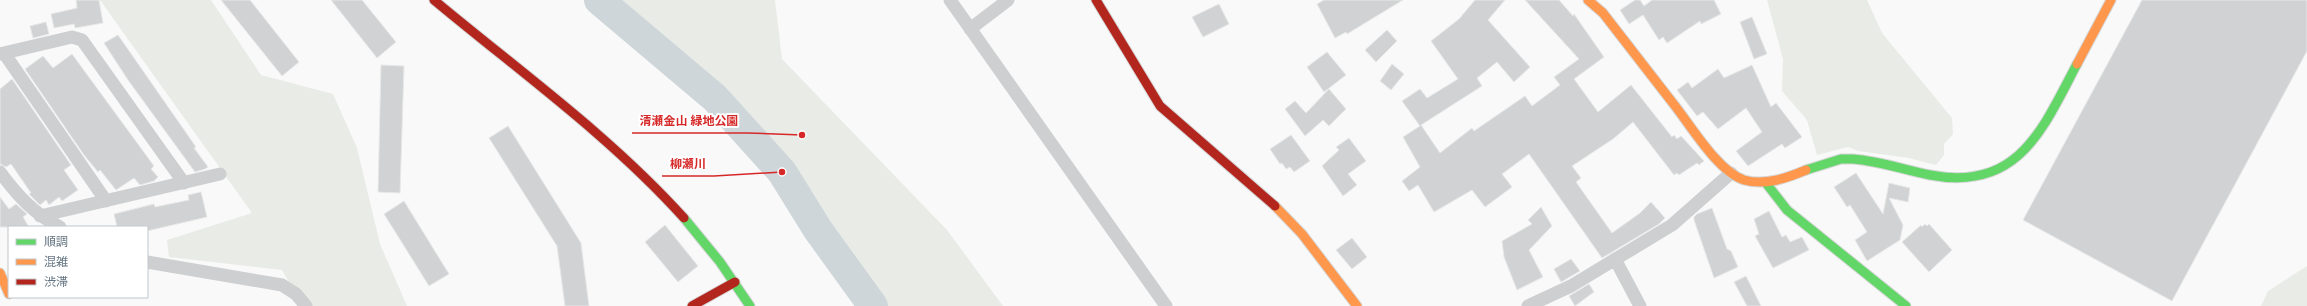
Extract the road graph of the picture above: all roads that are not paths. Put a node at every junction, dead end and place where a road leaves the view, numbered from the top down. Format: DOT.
graph roads {
  1 [pos="434,0"];
  2 [pos="950,0"];
  3 [pos="1008,0"];
  4 [pos="1096,0"];
  5 [pos="1588,0"];
  6 [pos="2111,0"];
  7 [pos="970,29"];
  8 [pos="2,54"];
  9 [pos="0,172"];
  10 [pos="1731,173"];
  11 [pos="220,174"];
  12 [pos="184,183"];
  13 [pos="1766,183"];
  14 [pos="106,201"];
  15 [pos="40,216"];
  16 [pos="58,226"];
  17 [pos="1615,259"];
  18 [pos="148,262"];
  19 [pos="0,273"];
  20 [pos="735,282"];
  21 [pos="8,293"];
  22 [pos="306,306"];
  23 [pos="692,306"];
  24 [pos="750,306"];
  25 [pos="1166,306"];
  26 [pos="1357,306"];
  27 [pos="1528,306"];
  28 [pos="1640,306"];
  29 [pos="1906,306"];
  1 -- 20 [label="street"];
  2 -- 7 [label="street"];
  3 -- 7 [label="street"];
  4 -- 26 [label="street"];
  5 -- 10 [label="street"];
  6 -- 13 [label="street"];
  7 -- 25 [label="street"];
  8 -- 12 [label="street"];
  8 -- 14 [label="street"];
  9 -- 15 [label="street"];
  10 -- 13 [label="street"];
  10 -- 17 [label="street"];
  11 -- 12 [label="street"];
  12 -- 14 [label="street"];
  13 -- 29 [label="street"];
  14 -- 15 [label="street"];
  15 -- 16 [label="street"];
  17 -- 27 [label="street"];
  17 -- 28 [label="street"];
  18 -- 22 [label="street"];
  19 -- 21 [label="street"];
  20 -- 23 [label="street"];
  20 -- 24 [label="street"];
}
